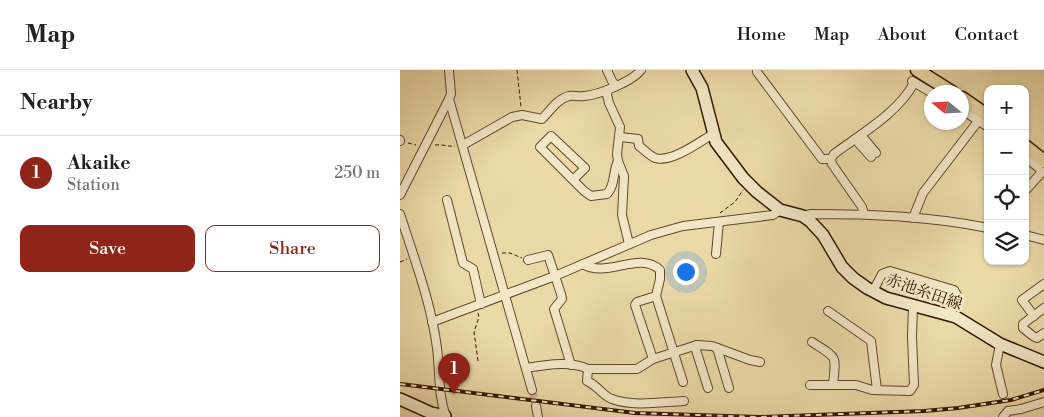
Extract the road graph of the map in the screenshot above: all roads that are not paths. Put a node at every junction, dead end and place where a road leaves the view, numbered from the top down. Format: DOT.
graph roads {
  1 [pos="449,70"];
  2 [pos="607,70"];
  3 [pos="641,70"];
  4 [pos="692,70"];
  5 [pos="757,72"];
  6 [pos="914,78"];
  7 [pos="933,85"];
  8 [pos="616,86"];
  9 [pos="924,86"];
  10 [pos="608,90"];
  11 [pos="449,100"];
  12 [pos="969,105"];
  13 [pos="969,113"];
  14 [pos="983,118"];
  15 [pos="713,134"];
  16 [pos="620,137"];
  17 [pos="858,137"];
  18 [pos="463,145"];
  19 [pos="1029,149"];
  20 [pos="873,155"];
  21 [pos="831,159"];
  22 [pos="1029,160"];
  23 [pos="1044,161"];
  24 [pos="618,162"];
  25 [pos="573,180"];
  26 [pos="1029,186"];
  27 [pos="400,195"];
  28 [pos="447,200"];
  29 [pos="780,210"];
  30 [pos="400,214"];
  31 [pos="864,214"];
  32 [pos="803,216"];
  33 [pos="913,218"];
  34 [pos="719,222"];
  35 [pos="984,227"];
  36 [pos="1029,236"];
  37 [pos="1044,240"];
  38 [pos="628,244"];
  39 [pos="716,254"];
  40 [pos="528,260"];
  41 [pos="583,264"];
  42 [pos="555,276"];
  43 [pos="1044,284"];
  44 [pos="872,291"];
  45 [pos="506,295"];
  46 [pos="656,296"];
  47 [pos="913,305"];
  48 [pos="478,306"];
  49 [pos="1044,308"];
  50 [pos="828,310"];
  51 [pos="950,315"];
  52 [pos="1034,316"];
  53 [pos="432,322"];
  54 [pos="1044,333"];
  55 [pos="812,342"];
  56 [pos="1000,344"];
  57 [pos="697,345"];
  58 [pos="717,348"];
  59 [pos="673,352"];
  60 [pos="653,359"];
  61 [pos="760,362"];
  62 [pos="1044,362"];
  63 [pos="571,365"];
  64 [pos="526,368"];
  65 [pos="588,369"];
  66 [pos="683,382"];
  67 [pos="810,385"];
  68 [pos="833,385"];
  69 [pos="708,388"];
  70 [pos="729,388"];
  71 [pos="532,390"];
  72 [pos="877,390"];
  73 [pos="1003,394"];
  74 [pos="400,399"];
  75 [pos="684,401"];
  76 [pos="1044,402"];
  77 [pos="536,406"];
  78 [pos="1006,411"];
  79 [pos="446,416"];
  80 [pos="538,417"];
  1 -- 11 [label="street"];
  2 -- 8 [label="street"];
  3 -- 8 [label="street"];
  4 -- 15 [label="main road, 赤池糸田線"];
  5 -- 21 [label="street"];
  6 -- 7 [label="main road"];
  6 -- 9 [label="street"];
  6 -- 17 [label="street"];
  8 -- 10 [label="street"];
  10 -- 16 [label="street"];
  10 -- 18 [label="street"];
  11 -- 18 [label="street"];
  11 -- 27 [label="street"];
  12 -- 14 [label="main road"];
  13 -- 14 [label="street"];
  14 -- 33 [label="street"];
  15 -- 16 [label="street"];
  15 -- 29 [label="main road, 赤池糸田線"];
  16 -- 24 [label="street"];
  17 -- 20 [label="street"];
  17 -- 21 [label="street"];
  18 -- 45 [label="street"];
  19 -- 23 [label="main road"];
  21 -- 31 [label="street"];
  22 -- 26 [label="street"];
  24 -- 25 [label="street"];
  24 -- 38 [label="street"];
  25 -- 25 [label="street"];
  28 -- 48 [label="street"];
  29 -- 32 [label="main road, 赤池糸田線"];
  29 -- 34 [label="street"];
  30 -- 53 [label="street"];
  31 -- 32 [label="street"];
  31 -- 33 [label="street"];
  32 -- 44 [label="main road, 赤池糸田線"];
  33 -- 35 [label="street"];
  34 -- 38 [label="street"];
  34 -- 39 [label="street"];
  36 -- 37 [label="street"];
  38 -- 41 [label="street"];
  40 -- 42 [label="street"];
  41 -- 42 [label="street"];
  41 -- 46 [label="street"];
  42 -- 45 [label="street"];
  42 -- 63 [label="street"];
  43 -- 52 [label="street"];
  44 -- 47 [label="main road, 赤池糸田線"];
  44 -- 51 [label="street"];
  45 -- 48 [label="street"];
  45 -- 64 [label="street"];
  46 -- 59 [label="street"];
  46 -- 60 [label="street"];
  47 -- 51 [label="main road, 赤池糸田線"];
  47 -- 72 [label="street"];
  48 -- 53 [label="street"];
  49 -- 52 [label="street"];
  50 -- 72 [label="street"];
  51 -- 56 [label="main road, 赤池糸田線"];
  52 -- 54 [label="street"];
  53 -- 79 [label="street"];
  55 -- 68 [label="street"];
  56 -- 62 [label="main road, 赤池糸田線"];
  56 -- 73 [label="street"];
  57 -- 58 [label="street"];
  57 -- 59 [label="street"];
  57 -- 69 [label="street"];
  58 -- 61 [label="street"];
  58 -- 70 [label="street"];
  59 -- 60 [label="street"];
  59 -- 66 [label="street"];
  60 -- 65 [label="street"];
  63 -- 64 [label="street"];
  63 -- 65 [label="street"];
  64 -- 71 [label="street"];
  65 -- 75 [label="street"];
  67 -- 68 [label="street"];
  68 -- 72 [label="street"];
  74 -- 79 [label="main road"];
  76 -- 78 [label="street"];
  77 -- 80 [label="street"];
}
